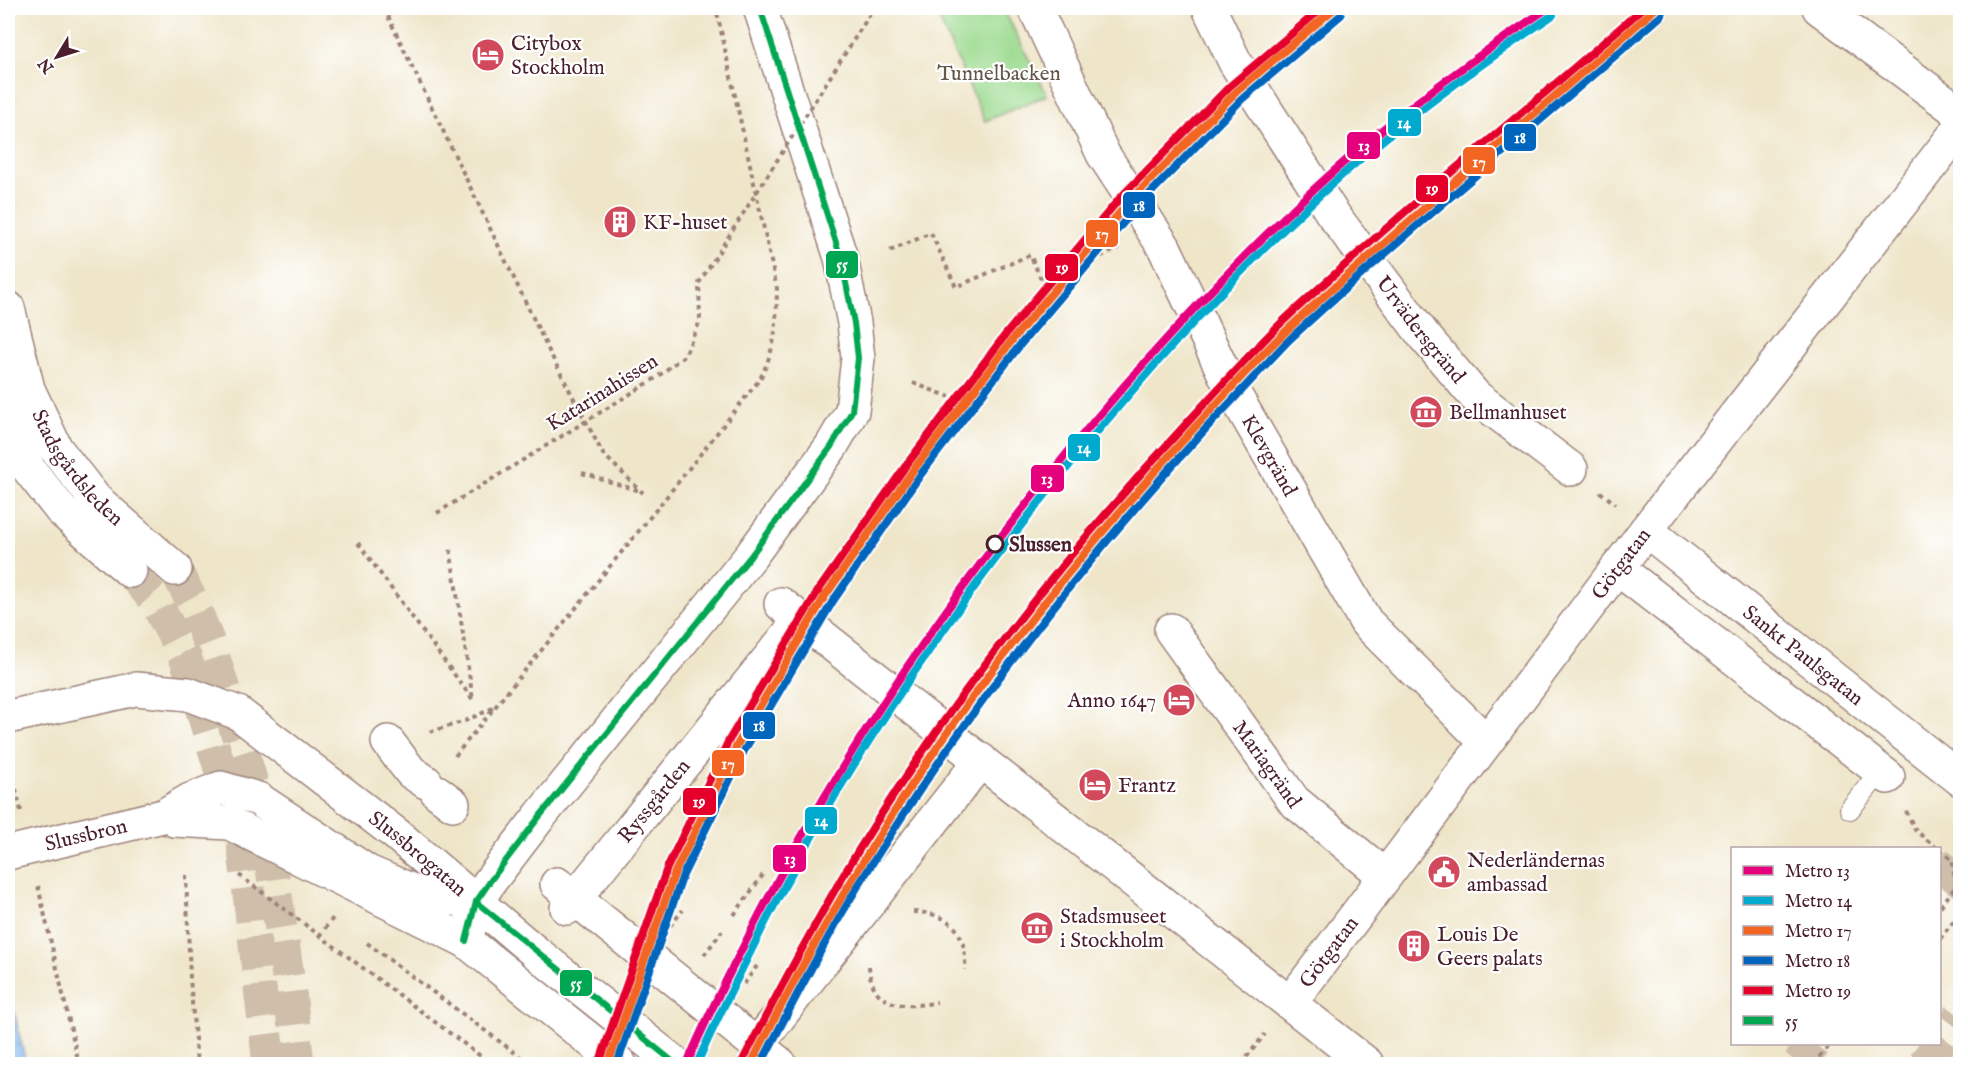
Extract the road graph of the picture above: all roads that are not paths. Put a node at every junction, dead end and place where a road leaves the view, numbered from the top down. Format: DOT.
graph roads {
  1 [pos="760,8"];
  2 [pos="1035,8"];
  3 [pos="1209,8"];
  4 [pos="1819,8"];
  5 [pos="1960,113"];
  6 [pos="1960,128"];
  7 [pos="8,308"];
  8 [pos="8,408"];
  9 [pos="1571,469"];
  10 [pos="1646,530"];
  11 [pos="1617,568"];
  12 [pos="175,569"];
  13 [pos="130,571"];
  14 [pos="1171,630"];
  15 [pos="8,717"];
  16 [pos="388,742"];
  17 [pos="1486,742"];
  18 [pos="981,760"];
  19 [pos="1885,774"];
  20 [pos="1960,779"];
  21 [pos="429,784"];
  22 [pos="1850,809"];
  23 [pos="164,816"];
  24 [pos="8,853"];
  25 [pos="1385,876"];
  26 [pos="476,902"];
  27 [pos="466,941"];
  28 [pos="1290,1003"];
  29 [pos="768,1055"];
  30 [pos="620,1065"];
  31 [pos="676,1065"];
  32 [pos="1367,1065"];
  1 -- 26 [label="street"];
  2 -- 17 [label="street, Klevgränd"];
  3 -- 9 [label="street, Urvädersgränd"];
  4 -- 5 [label="street"];
  6 -- 10 [label="street, Götgatan"];
  7 -- 12 [label="street, Stadsgårdsleden"];
  8 -- 13 [label="street, Stadsgårdsleden"];
  10 -- 11 [label="street, Götgatan"];
  10 -- 20 [label="street, Sankt Paulsgatan"];
  11 -- 17 [label="street, Götgatan"];
  11 -- 19 [label="street, Sankt Paulsgatan"];
  14 -- 25 [label="street, Mariagränd"];
  15 -- 26 [label="street, Slussbrogatan"];
  16 -- 21 [label="street"];
  17 -- 25 [label="street, Götgatan"];
  18 -- 28 [label="street, Ryssgården"];
  18 -- 29 [label="street"];
  18 -- 29 [label="street, Ryssgården"];
  19 -- 22 [label="lane"];
  23 -- 24 [label="street, Slussbron, bridge"];
  23 -- 26 [label="street"];
  23 -- 27 [label="street, Slussbrogatan"];
  25 -- 28 [label="street, Götgatan"];
  26 -- 27 [label="street"];
  26 -- 31 [label="street, Slussbrogatan"];
  27 -- 30 [label="street, Slussbrogatan"];
  28 -- 32 [label="street, Ryssgården"];
}
